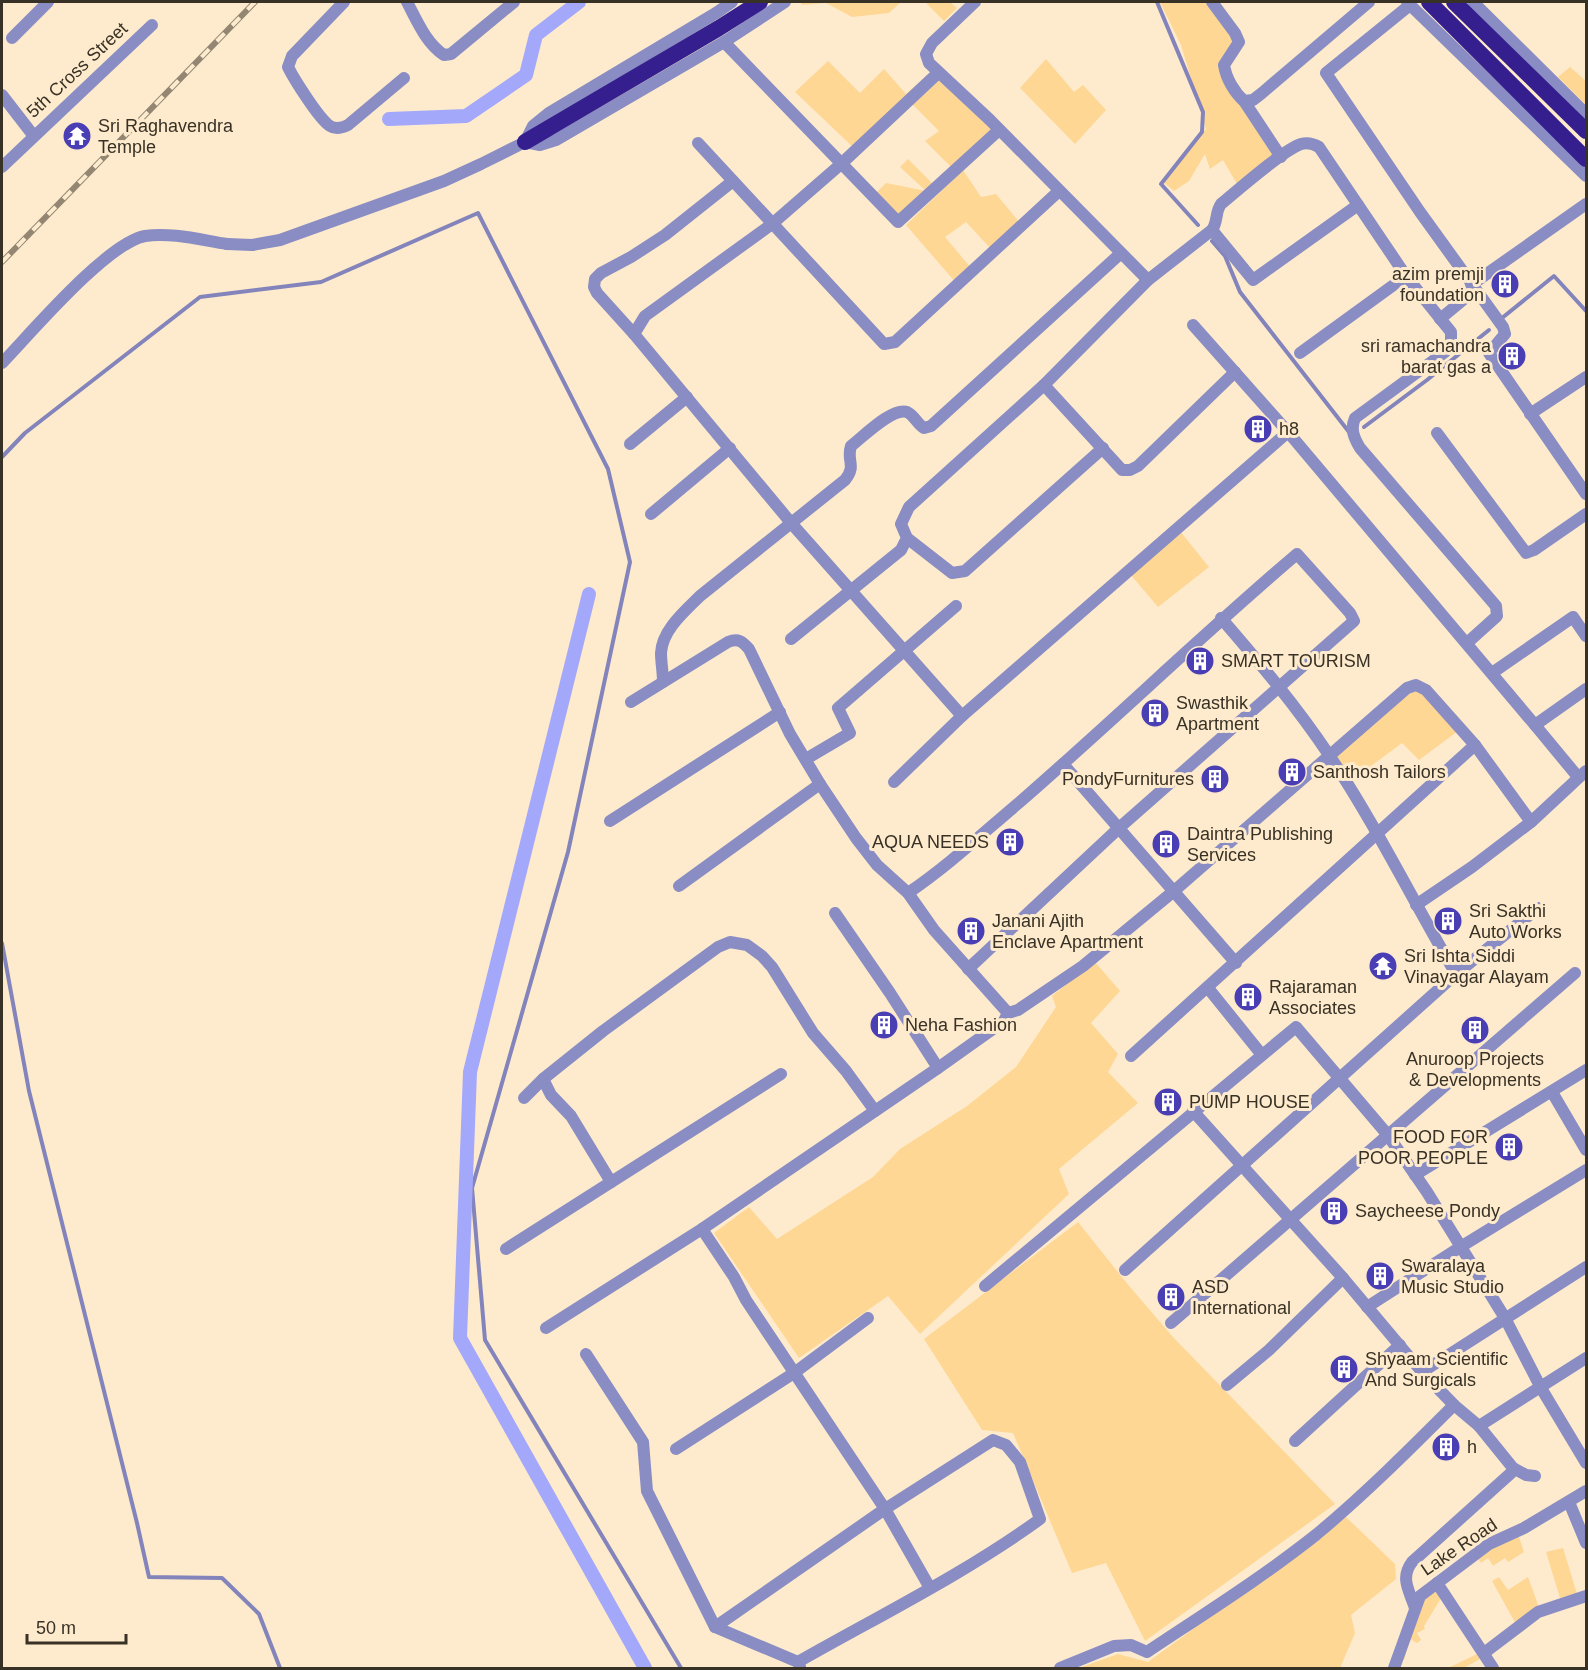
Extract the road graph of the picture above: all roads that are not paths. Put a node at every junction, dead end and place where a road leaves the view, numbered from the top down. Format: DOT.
graph roads {
  1 [pos="48,2"];
  2 [pos="344,2"];
  3 [pos="406,2"];
  4 [pos="514,2"];
  5 [pos="732,2"];
  6 [pos="760,2"];
  7 [pos="785,2"];
  8 [pos="975,2"];
  9 [pos="1212,2"];
  10 [pos="1369,2"];
  11 [pos="1429,2"];
  12 [pos="1455,2"];
  13 [pos="1473,2"];
  14 [pos="1409,3"];
  15 [pos="152,25"];
  16 [pos="12,38"];
  17 [pos="724,42"];
  18 [pos="938,73"];
  19 [pos="404,78"];
  20 [pos="2,95"];
  21 [pos="1244,101"];
  22 [pos="1587,114"];
  23 [pos="999,130"];
  24 [pos="1587,131"];
  25 [pos="33,135"];
  26 [pos="525,142"];
  27 [pos="698,143"];
  28 [pos="1281,157"];
  29 [pos="1587,159"];
  30 [pos="841,164"];
  31 [pos="2,167"];
  32 [pos="1587,176"];
  33 [pos="733,181"];
  34 [pos="1059,191"];
  35 [pos="1587,204"];
  36 [pos="1358,205"];
  37 [pos="772,224"];
  38 [pos="1212,230"];
  39 [pos="1121,253"];
  40 [pos="1406,276"];
  41 [pos="1148,280"];
  42 [pos="1473,287"];
  43 [pos="1440,319"];
  44 [pos="1193,326"];
  45 [pos="634,334"];
  46 [pos="1300,353"];
  47 [pos="2,363"];
  48 [pos="1235,372"];
  49 [pos="1587,377"];
  50 [pos="1044,385"];
  51 [pos="687,397"];
  52 [pos="1530,414"];
  53 [pos="1288,432"];
  54 [pos="1437,433"];
  55 [pos="630,444"];
  56 [pos="730,448"];
  57 [pos="1103,448"];
  58 [pos="1584,485"];
  59 [pos="651,514"];
  60 [pos="1587,514"];
  61 [pos="792,524"];
  62 [pos="907,538"];
  63 [pos="850,590"];
  64 [pos="956,606"];
  65 [pos="1221,618"];
  66 [pos="1587,636"];
  67 [pos="791,639"];
  68 [pos="1467,643"];
  69 [pos="904,651"];
  70 [pos="1492,673"];
  71 [pos="663,682"];
  72 [pos="1280,686"];
  73 [pos="1587,689"];
  74 [pos="631,702"];
  75 [pos="780,712"];
  76 [pos="962,716"];
  77 [pos="1535,724"];
  78 [pos="1475,745"];
  79 [pos="1329,755"];
  80 [pos="806,759"];
  81 [pos="1063,764"];
  82 [pos="1582,774"];
  83 [pos="894,782"];
  84 [pos="820,784"];
  85 [pos="610,821"];
  86 [pos="1531,822"];
  87 [pos="1119,828"];
  88 [pos="1377,832"];
  89 [pos="679,886"];
  90 [pos="1174,891"];
  91 [pos="908,893"];
  92 [pos="1416,905"];
  93 [pos="1538,908"];
  94 [pos="835,913"];
  95 [pos="1236,963"];
  96 [pos="968,969"];
  97 [pos="1575,973"];
  98 [pos="1456,974"];
  99 [pos="1208,988"];
  100 [pos="1008,1013"];
  101 [pos="1262,1055"];
  102 [pos="1131,1056"];
  103 [pos="938,1068"];
  104 [pos="1587,1070"];
  105 [pos="781,1074"];
  106 [pos="1340,1078"];
  107 [pos="543,1079"];
  108 [pos="1552,1092"];
  109 [pos="524,1098"];
  110 [pos="875,1111"];
  111 [pos="1193,1111"];
  112 [pos="1387,1134"];
  113 [pos="1587,1150"];
  114 [pos="1242,1166"];
  115 [pos="1587,1170"];
  116 [pos="1415,1175"];
  117 [pos="611,1182"];
  118 [pos="1289,1220"];
  119 [pos="702,1229"];
  120 [pos="1462,1246"];
  121 [pos="506,1249"];
  122 [pos="1587,1267"];
  123 [pos="1125,1270"];
  124 [pos="1343,1278"];
  125 [pos="985,1286"];
  126 [pos="1367,1307"];
  127 [pos="868,1318"];
  128 [pos="1505,1318"];
  129 [pos="1171,1323"];
  130 [pos="546,1328"];
  131 [pos="1400,1345"];
  132 [pos="586,1354"];
  133 [pos="1587,1358"];
  134 [pos="1422,1372"];
  135 [pos="794,1373"];
  136 [pos="1227,1384"];
  137 [pos="1541,1388"];
  138 [pos="1454,1405"];
  139 [pos="1479,1426"];
  140 [pos="1295,1441"];
  141 [pos="1582,1445"];
  142 [pos="676,1449"];
  143 [pos="1587,1463"];
  144 [pos="1513,1468"];
  145 [pos="1534,1476"];
  146 [pos="1587,1491"];
  147 [pos="1569,1502"];
  148 [pos="885,1509"];
  149 [pos="1587,1542"];
  150 [pos="1437,1583"];
  151 [pos="930,1588"];
  152 [pos="1587,1596"];
  153 [pos="1415,1608"];
  154 [pos="715,1627"];
  155 [pos="1485,1653"];
  156 [pos="799,1665"];
  157 [pos="1060,1668"];
  158 [pos="1394,1668"];
  159 [pos="1493,1668"];
  1 -- 16 [label="street"];
  2 -- 19 [label="street"];
  3 -- 4 [label="street"];
  5 -- 26 [label="street"];
  6 -- 26 [label="highway"];
  7 -- 17 [label="street"];
  8 -- 18 [label="street"];
  9 -- 21 [label="street"];
  10 -- 21 [label="street"];
  11 -- 29 [label="highway"];
  12 -- 24 [label="highway"];
  13 -- 22 [label="street"];
  14 -- 32 [label="street"];
  14 -- 42 [label="street"];
  15 -- 25 [label="street, 5th Cross Street"];
  17 -- 26 [label="street"];
  17 -- 30 [label="street"];
  18 -- 23 [label="street"];
  18 -- 30 [label="street"];
  20 -- 25 [label="street"];
  21 -- 28 [label="street"];
  23 -- 30 [label="street"];
  23 -- 34 [label="street"];
  25 -- 31 [label="street, 5th Cross Street"];
  26 -- 47 [label="street"];
  27 -- 33 [label="street"];
  28 -- 36 [label="street"];
  28 -- 38 [label="street"];
  30 -- 37 [label="street"];
  33 -- 37 [label="street"];
  33 -- 45 [label="street"];
  34 -- 37 [label="street"];
  34 -- 39 [label="street"];
  35 -- 42 [label="street"];
  36 -- 38 [label="street"];
  36 -- 40 [label="street"];
  37 -- 45 [label="street"];
  38 -- 41 [label="street"];
  39 -- 41 [label="street"];
  39 -- 61 [label="street"];
  40 -- 43 [label="street"];
  40 -- 46 [label="street"];
  41 -- 50 [label="street"];
  42 -- 43 [label="street"];
  42 -- 52 [label="street"];
  43 -- 68 [label="street"];
  44 -- 48 [label="street"];
  45 -- 51 [label="street"];
  48 -- 53 [label="street"];
  48 -- 57 [label="street"];
  49 -- 52 [label="street"];
  50 -- 57 [label="street"];
  50 -- 62 [label="street"];
  51 -- 55 [label="street"];
  51 -- 56 [label="street"];
  52 -- 58 [label="street"];
  53 -- 68 [label="street"];
  53 -- 76 [label="street"];
  54 -- 60 [label="street"];
  56 -- 59 [label="street"];
  56 -- 61 [label="street"];
  57 -- 62 [label="street"];
  61 -- 63 [label="street"];
  61 -- 71 [label="street"];
  62 -- 63 [label="street"];
  63 -- 67 [label="street"];
  63 -- 69 [label="street"];
  64 -- 69 [label="street"];
  65 -- 72 [label="street"];
  65 -- 72 [label="street"];
  65 -- 81 [label="street"];
  66 -- 70 [label="street"];
  68 -- 70 [label="street"];
  69 -- 76 [label="street"];
  69 -- 80 [label="street"];
  70 -- 77 [label="street"];
  71 -- 74 [label="street"];
  71 -- 75 [label="street"];
  72 -- 79 [label="street"];
  72 -- 87 [label="street"];
  73 -- 77 [label="street"];
  75 -- 80 [label="street"];
  75 -- 85 [label="street"];
  76 -- 83 [label="street"];
  77 -- 82 [label="street"];
  78 -- 79 [label="street"];
  78 -- 86 [label="street"];
  78 -- 88 [label="street"];
  79 -- 88 [label="street"];
  79 -- 90 [label="street"];
  80 -- 84 [label="street"];
  81 -- 87 [label="street"];
  81 -- 91 [label="street"];
  82 -- 86 [label="street"];
  84 -- 89 [label="street"];
  84 -- 91 [label="street"];
  86 -- 92 [label="street"];
  87 -- 90 [label="street"];
  87 -- 96 [label="street"];
  88 -- 92 [label="street"];
  88 -- 95 [label="street"];
  90 -- 95 [label="street"];
  90 -- 100 [label="street"];
  91 -- 96 [label="street"];
  92 -- 98 [label="street"];
  93 -- 98 [label="street"];
  94 -- 103 [label="street"];
  95 -- 99 [label="street"];
  96 -- 100 [label="street"];
  97 -- 112 [label="street"];
  98 -- 106 [label="street"];
  99 -- 101 [label="street"];
  99 -- 102 [label="street"];
  100 -- 103 [label="street"];
  101 -- 106 [label="street"];
  101 -- 111 [label="street"];
  103 -- 110 [label="street"];
  104 -- 108 [label="street"];
  105 -- 117 [label="street"];
  106 -- 112 [label="street"];
  106 -- 114 [label="street"];
  107 -- 109 [label="street"];
  107 -- 110 [label="street"];
  107 -- 117 [label="street"];
  108 -- 113 [label="street"];
  108 -- 116 [label="street"];
  110 -- 119 [label="street"];
  111 -- 114 [label="street"];
  111 -- 125 [label="street"];
  112 -- 116 [label="street"];
  112 -- 118 [label="street"];
  114 -- 118 [label="street"];
  114 -- 123 [label="street"];
  115 -- 120 [label="street"];
  116 -- 120 [label="street"];
  117 -- 121 [label="street"];
  118 -- 124 [label="street"];
  118 -- 129 [label="street"];
  119 -- 130 [label="street"];
  119 -- 135 [label="street"];
  120 -- 126 [label="street"];
  120 -- 128 [label="street"];
  122 -- 128 [label="street"];
  124 -- 126 [label="street"];
  124 -- 136 [label="street"];
  126 -- 131 [label="street"];
  127 -- 135 [label="street"];
  128 -- 134 [label="street"];
  128 -- 137 [label="street"];
  131 -- 134 [label="street"];
  131 -- 140 [label="street"];
  132 -- 154 [label="street"];
  133 -- 137 [label="street"];
  134 -- 138 [label="street"];
  135 -- 142 [label="street"];
  135 -- 148 [label="street"];
  137 -- 139 [label="street"];
  137 -- 141 [label="street"];
  138 -- 139 [label="street"];
  138 -- 157 [label="street"];
  139 -- 144 [label="street"];
  141 -- 143 [label="street"];
  144 -- 145 [label="street"];
  144 -- 153 [label="street"];
  146 -- 147 [label="street, Lake Road"];
  147 -- 149 [label="street"];
  147 -- 150 [label="street, Lake Road"];
  148 -- 151 [label="street"];
  148 -- 151 [label="street"];
  148 -- 154 [label="street"];
  150 -- 153 [label="street, Lake Road"];
  150 -- 155 [label="street"];
  151 -- 156 [label="street"];
  152 -- 155 [label="street"];
  153 -- 158 [label="street, Lake Road"];
  154 -- 156 [label="street"];
  155 -- 159 [label="street"];
}
